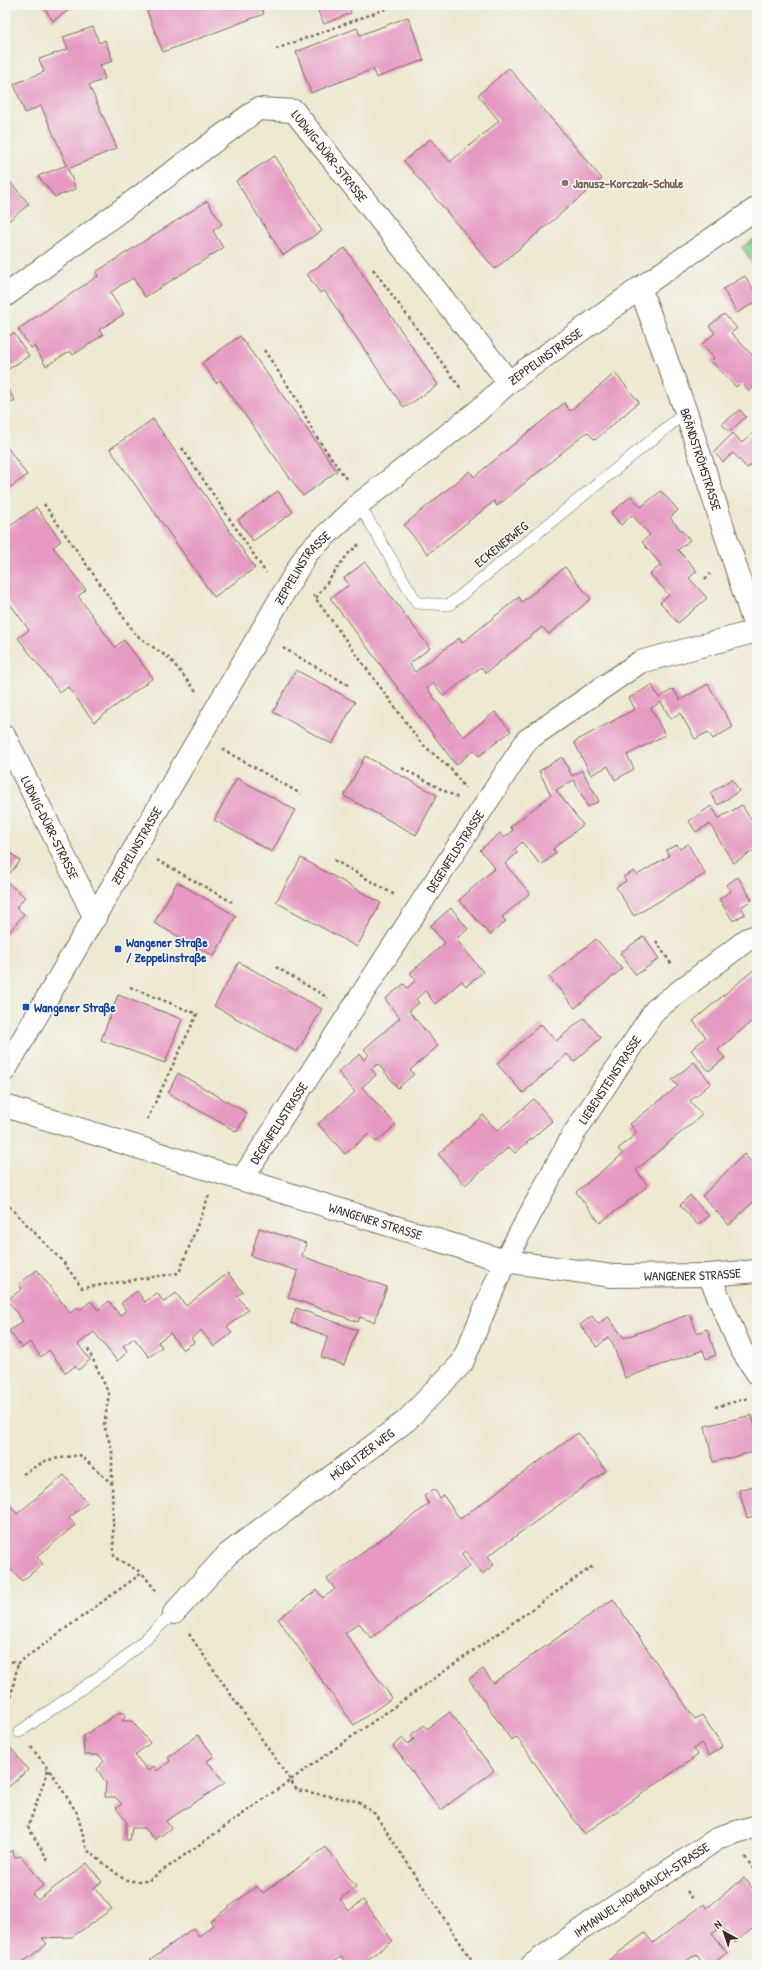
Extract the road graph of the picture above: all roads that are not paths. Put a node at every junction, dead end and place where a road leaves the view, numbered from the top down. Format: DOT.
graph roads {
  1 [pos="757,208"];
  2 [pos="640,288"];
  3 [pos="5,296"];
  4 [pos="509,382"];
  5 [pos="686,412"];
  6 [pos="360,503"];
  7 [pos="757,632"];
  8 [pos="5,737"];
  9 [pos="95,918"];
  10 [pos="757,936"];
  11 [pos="5,1070"];
  12 [pos="5,1106"];
  13 [pos="242,1179"];
  14 [pos="504,1261"];
  15 [pos="757,1272"];
  16 [pos="709,1274"];
  17 [pos="757,1373"];
  18 [pos="174,1612"];
  19 [pos="19,1732"];
  20 [pos="757,1826"];
  21 [pos="532,1965"];
  1 -- 2 [label="street, ZEPPELINSTRASSE"];
  2 -- 4 [label="street, ZEPPELINSTRASSE"];
  2 -- 5 [label="street, BRÄNDSTRÖMSTRASSE"];
  3 -- 4 [label="street, LUDWIG-DÜRR-STRASSE"];
  4 -- 6 [label="street, ZEPPELINSTRASSE"];
  5 -- 6 [label="lane, ECKENERWEG"];
  5 -- 7 [label="street, BRÄNDSTRÖMSTRASSE"];
  6 -- 9 [label="street, ZEPPELINSTRASSE"];
  7 -- 13 [label="street, DEGENFELDSTRASSE"];
  8 -- 9 [label="street, LUDWIG-DÜRR-STRASSE"];
  9 -- 11 [label="street, ZEPPELINSTRASSE"];
  10 -- 14 [label="street, LIEBENSTEINSTRASSE"];
  12 -- 13 [label="street, WANGENER STRASSE"];
  13 -- 14 [label="street, WANGENER STRASSE"];
  14 -- 16 [label="street, WANGENER STRASSE"];
  14 -- 18 [label="street, MÜGLITZER WEG"];
  15 -- 16 [label="street, WANGENER STRASSE"];
  16 -- 17 [label="street"];
  18 -- 19 [label="lane"];
  20 -- 21 [label="street, IMMANUEL-HOHLBAUCH-STRASSE"];
}
